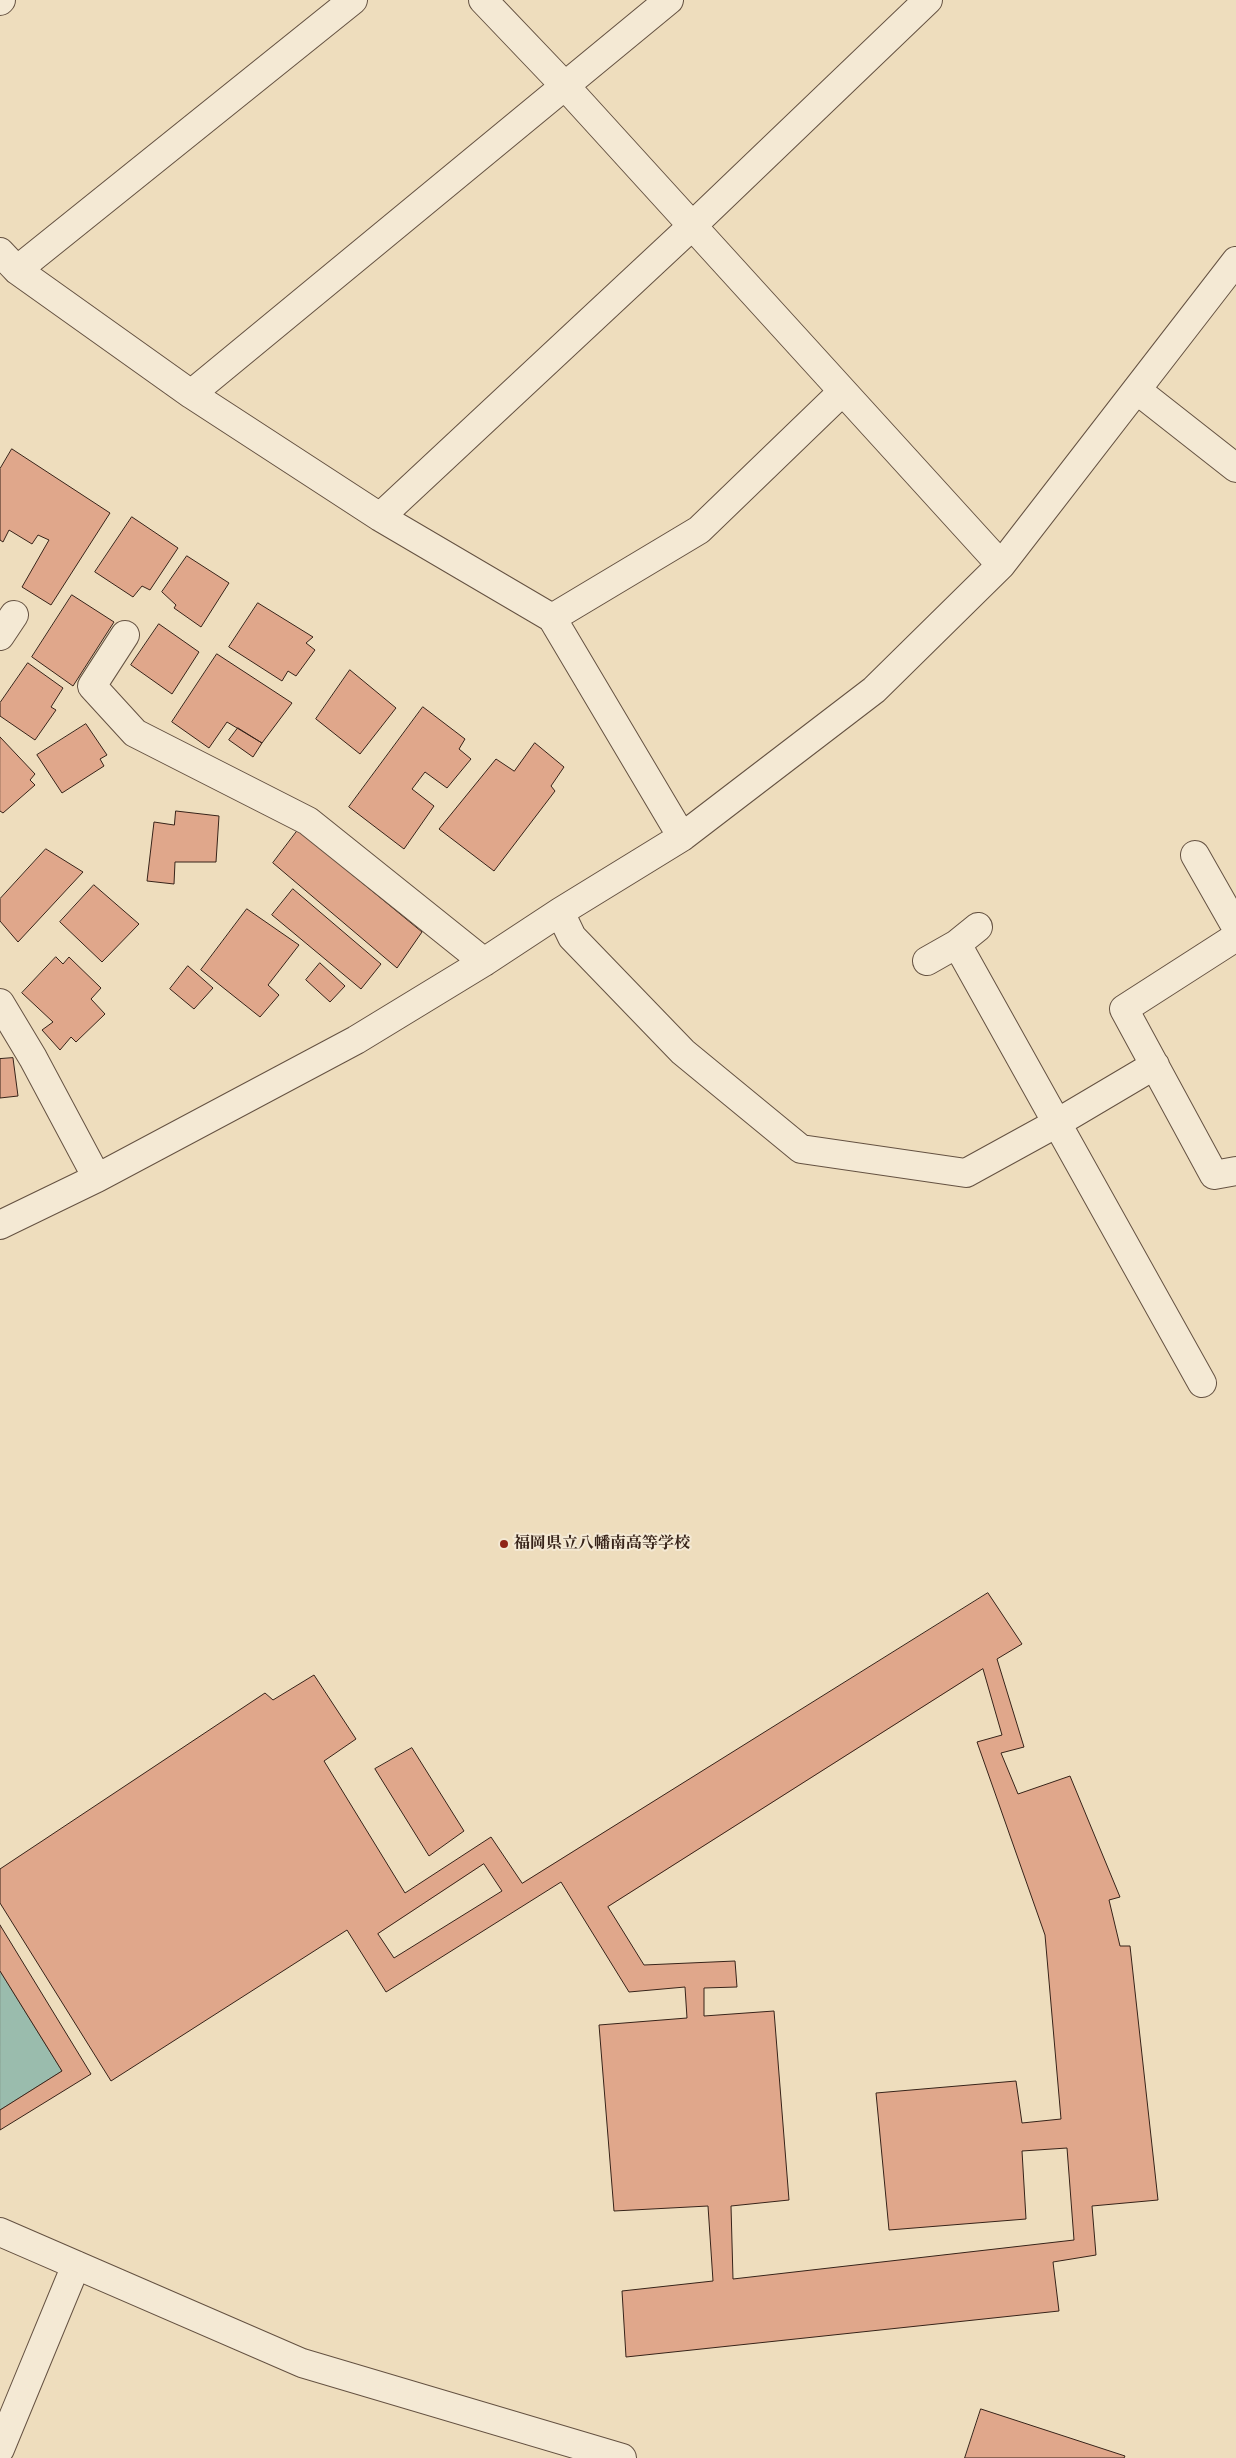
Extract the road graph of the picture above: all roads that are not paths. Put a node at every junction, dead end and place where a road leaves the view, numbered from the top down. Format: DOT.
graph roads {
  1 [pos="353,0"];
  2 [pos="483,0"];
  3 [pos="670,0"];
  4 [pos="928,0"];
  5 [pos="566,87"];
  6 [pos="692,226"];
  7 [pos="8,261"];
  8 [pos="1236,261"];
  9 [pos="1138,391"];
  10 [pos="842,392"];
  11 [pos="191,394"];
  12 [pos="1236,468"];
  13 [pos="380,517"];
  14 [pos="1001,565"];
  15 [pos="552,618"];
  16 [pos="125,635"];
  17 [pos="682,837"];
  18 [pos="1195,855"];
  19 [pos="560,912"];
  20 [pos="978,927"];
  21 [pos="1236,927"];
  22 [pos="1236,937"];
  23 [pos="957,944"];
  24 [pos="927,961"];
  25 [pos="484,962"];
  26 [pos="0,1003"];
  27 [pos="1154,1065"];
  28 [pos="1058,1123"];
  29 [pos="1236,1171"];
  30 [pos="97,1178"];
  31 [pos="0,1225"];
  32 [pos="1202,1383"];
  33 [pos="0,2232"];
  34 [pos="76,2265"];
  35 [pos="0,2449"];
  36 [pos="622,2458"];
  1 -- 7 [label="street"];
  2 -- 5 [label="street"];
  3 -- 5 [label="street"];
  4 -- 6 [label="street"];
  5 -- 6 [label="street"];
  5 -- 11 [label="street"];
  6 -- 10 [label="street"];
  6 -- 13 [label="street"];
  7 -- 11 [label="street"];
  8 -- 9 [label="street"];
  9 -- 12 [label="street"];
  9 -- 14 [label="street"];
  10 -- 14 [label="street"];
  10 -- 15 [label="street"];
  11 -- 13 [label="street"];
  13 -- 15 [label="street"];
  14 -- 17 [label="street"];
  15 -- 17 [label="street"];
  16 -- 25 [label="street"];
  17 -- 19 [label="street"];
  18 -- 21 [label="street"];
  19 -- 25 [label="street"];
  19 -- 28 [label="street"];
  20 -- 23 [label="street"];
  22 -- 27 [label="street"];
  23 -- 24 [label="street"];
  23 -- 28 [label="street"];
  25 -- 30 [label="street"];
  26 -- 30 [label="street"];
  27 -- 28 [label="street"];
  27 -- 29 [label="street"];
  28 -- 32 [label="street"];
  30 -- 31 [label="street"];
  33 -- 34 [label="street"];
  34 -- 35 [label="street"];
  34 -- 36 [label="street"];
}
